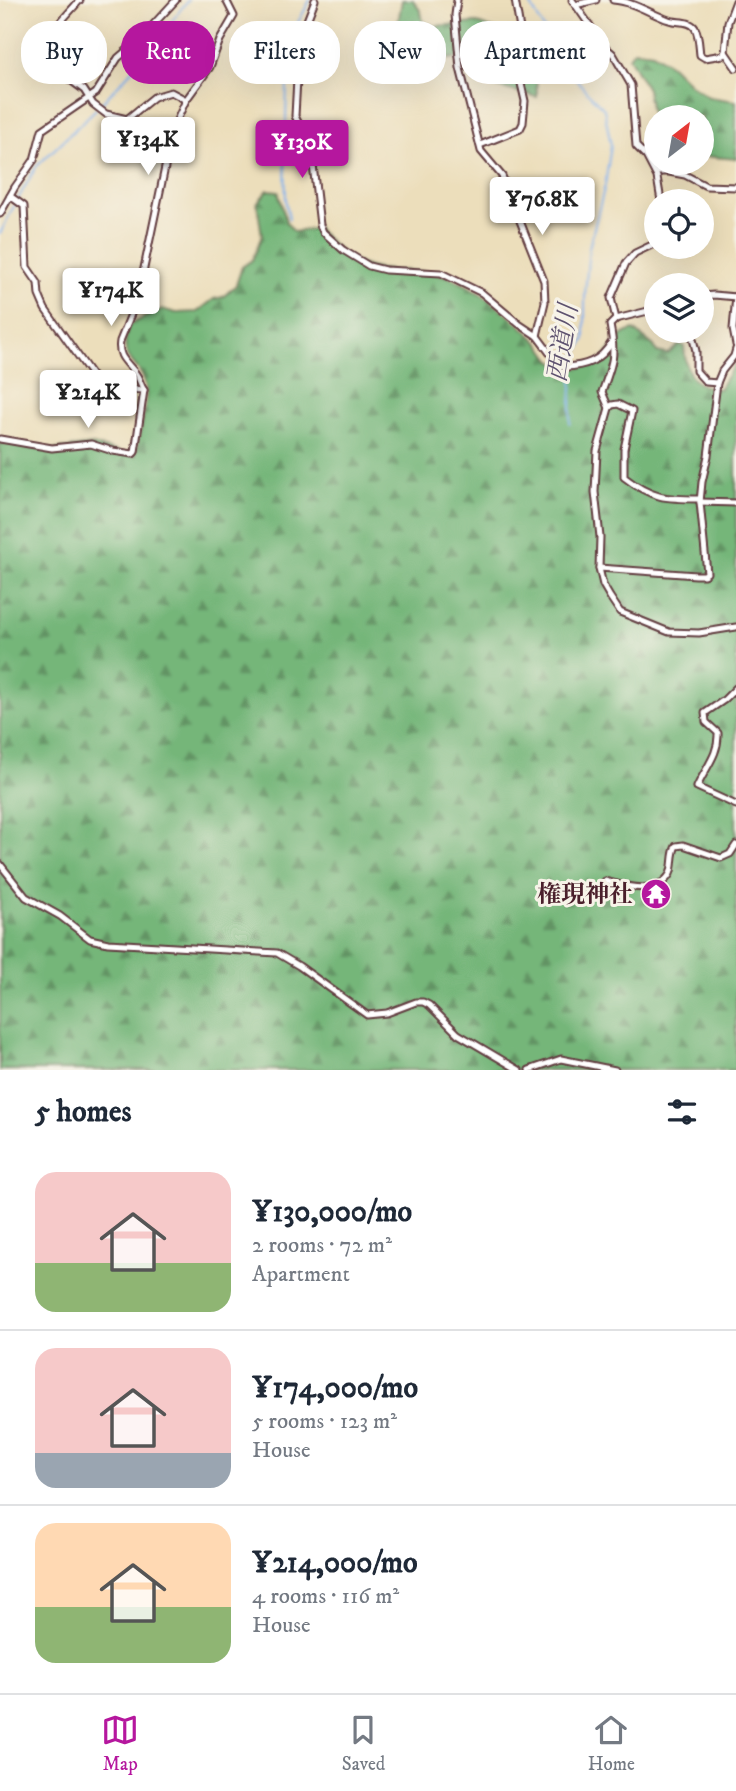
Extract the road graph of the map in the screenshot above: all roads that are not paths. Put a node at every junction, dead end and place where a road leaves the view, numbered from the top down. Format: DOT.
graph roads {
  1 [pos="79,0"];
  2 [pos="176,0"];
  3 [pos="226,0"];
  4 [pos="315,0"];
  5 [pos="456,0"];
  6 [pos="515,0"];
  7 [pos="596,0"];
  8 [pos="613,0"];
  9 [pos="736,1"];
  10 [pos="573,2"];
  11 [pos="725,52"];
  12 [pos="736,68"];
  13 [pos="89,97"];
  14 [pos="186,100"];
  15 [pos="480,145"];
  16 [pos="644,154"];
  17 [pos="685,175"];
  18 [pos="736,187"];
  19 [pos="12,197"];
  20 [pos="0,214"];
  21 [pos="644,249"];
  22 [pos="714,295"];
  23 [pos="736,297"];
  24 [pos="644,312"];
  25 [pos="616,319"];
  26 [pos="537,337"];
  27 [pos="611,343"];
  28 [pos="694,343"];
  29 [pos="736,347"];
  30 [pos="717,383"];
  31 [pos="144,390"];
  32 [pos="609,408"];
  33 [pos="0,439"];
  34 [pos="700,501"];
  35 [pos="736,503"];
  36 [pos="599,568"];
  37 [pos="736,627"];
  38 [pos="736,688"];
  39 [pos="736,805"];
  40 [pos="736,845"];
  41 [pos="0,864"];
  42 [pos="605,881"];
  43 [pos="519,1070"];
  44 [pos="529,1070"];
  45 [pos="615,1070"];
  1 -- 13 [label="street"];
  2 -- 13 [label="street"];
  3 -- 14 [label="street"];
  4 -- 26 [label="street"];
  5 -- 15 [label="street"];
  6 -- 15 [label="street"];
  7 -- 10 [label="street"];
  8 -- 11 [label="street"];
  9 -- 11 [label="street"];
  10 -- 16 [label="street"];
  11 -- 12 [label="street"];
  13 -- 14 [label="street"];
  13 -- 19 [label="street"];
  14 -- 31 [label="street"];
  15 -- 26 [label="street"];
  17 -- 18 [label="street"];
  19 -- 20 [label="street"];
  19 -- 31 [label="street"];
  21 -- 25 [label="street"];
  22 -- 23 [label="street"];
  23 -- 29 [label="street"];
  24 -- 25 [label="street"];
  25 -- 27 [label="street"];
  26 -- 27 [label="street"];
  27 -- 32 [label="street"];
  28 -- 30 [label="street"];
  29 -- 30 [label="street"];
  30 -- 34 [label="street"];
  31 -- 33 [label="street"];
  32 -- 34 [label="street"];
  32 -- 36 [label="street"];
  34 -- 35 [label="street"];
  34 -- 36 [label="street"];
  36 -- 37 [label="street"];
  38 -- 39 [label="street"];
  40 -- 42 [label="street"];
  41 -- 43 [label="street"];
  44 -- 45 [label="street"];
}
